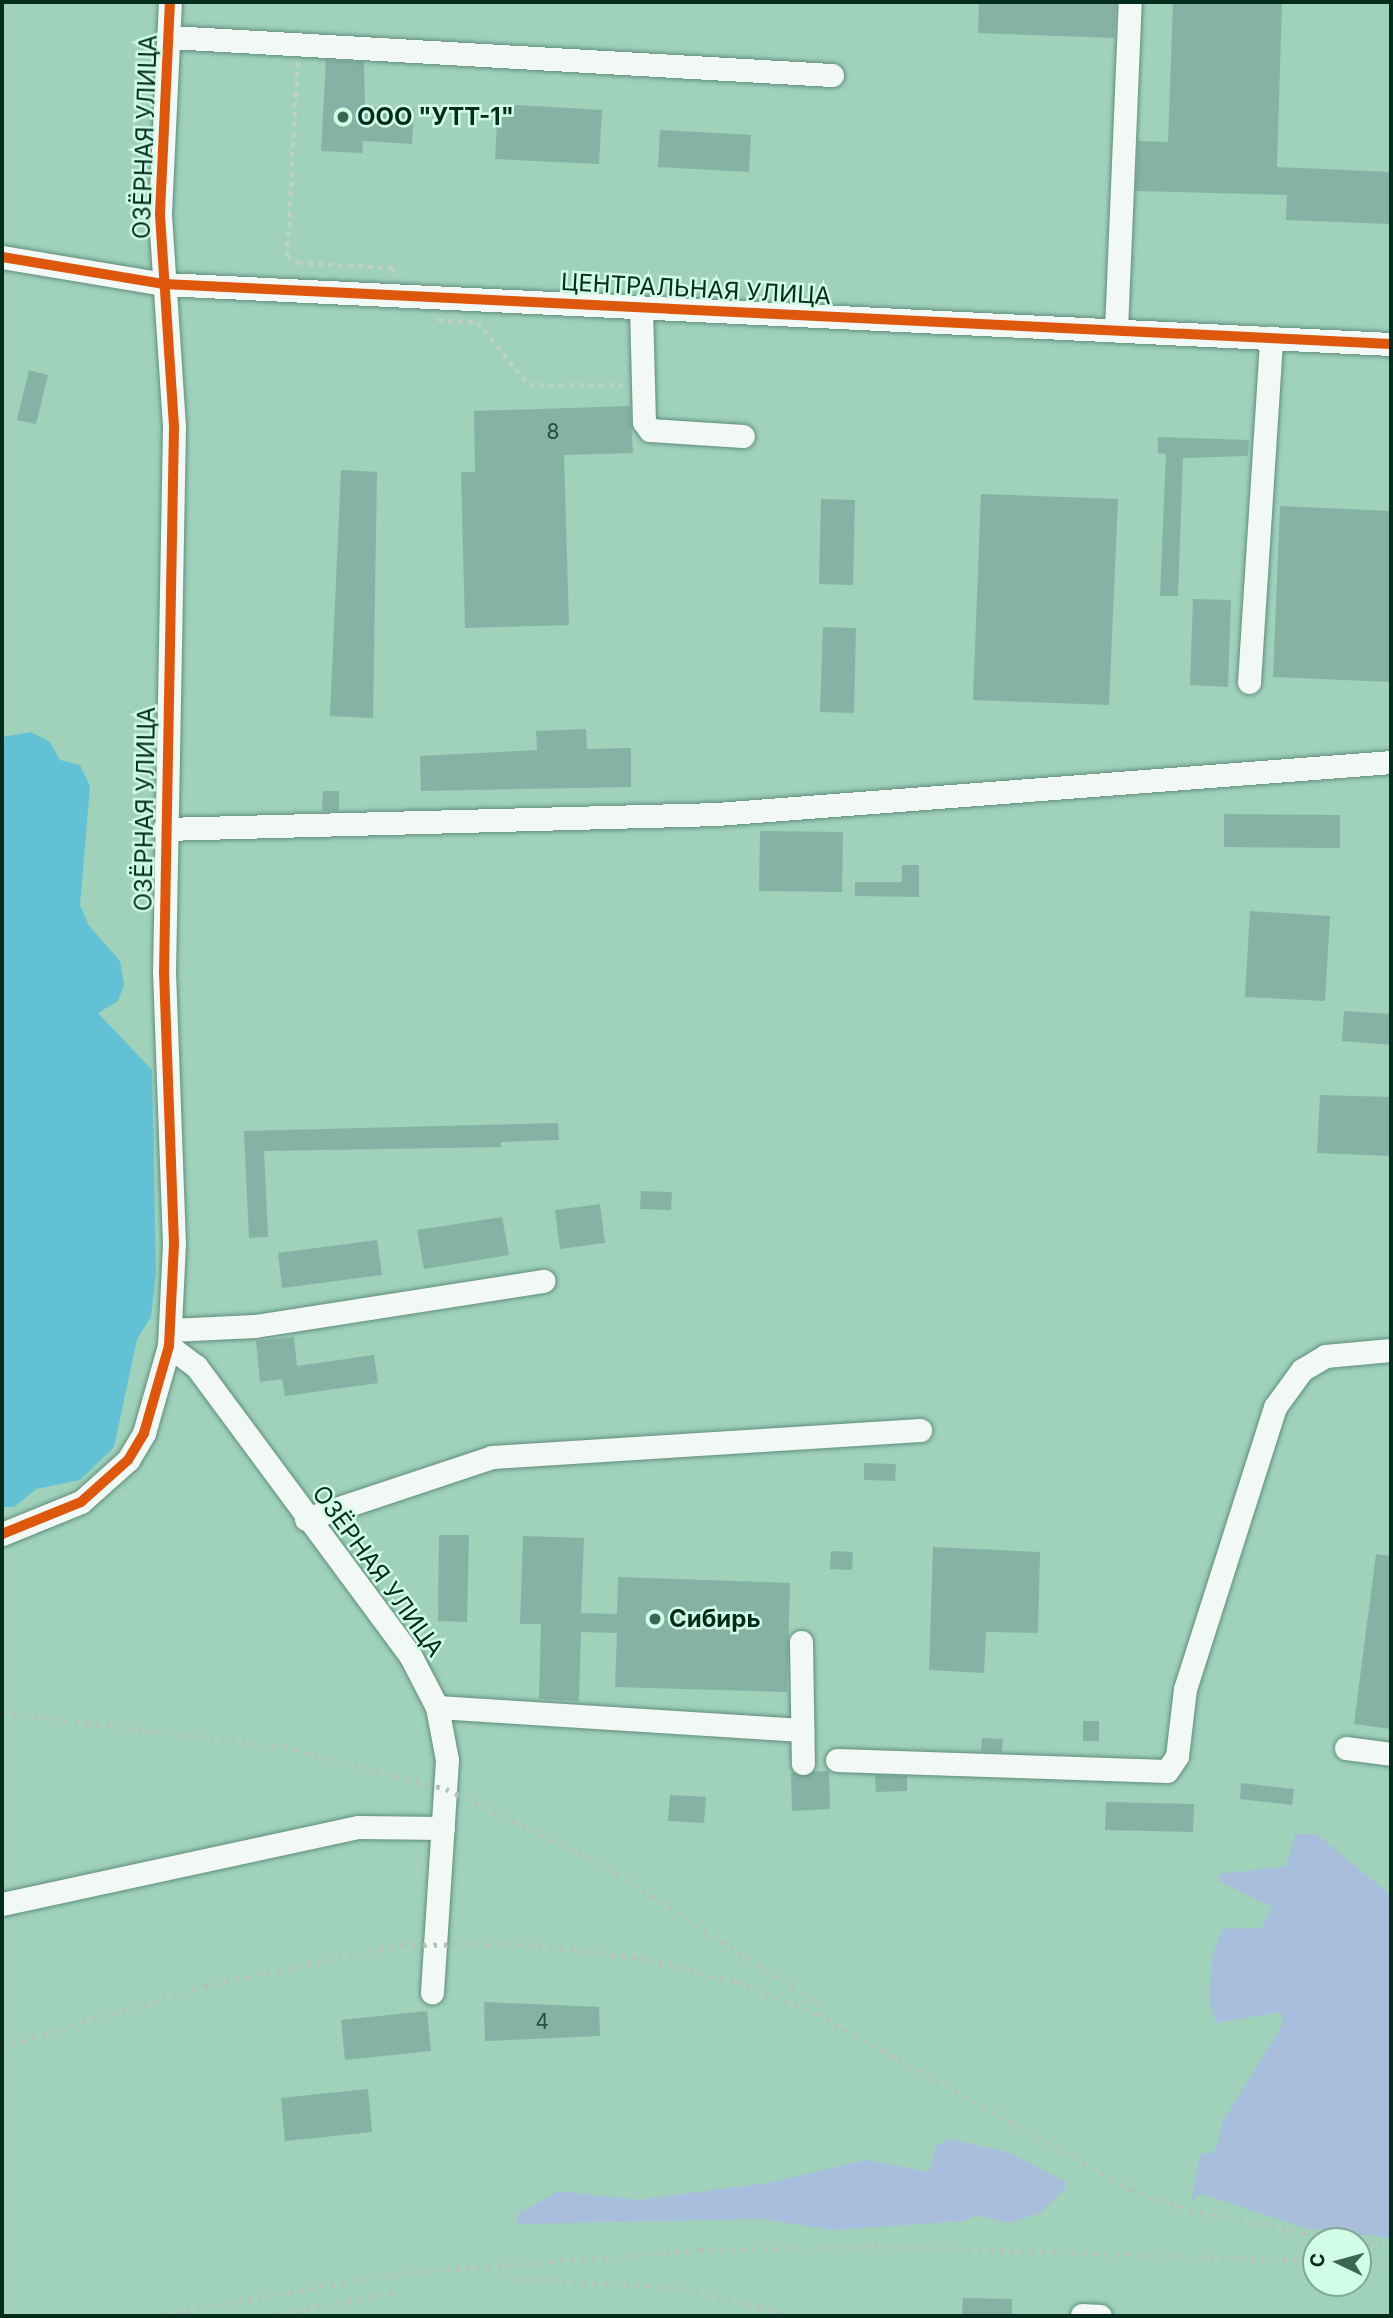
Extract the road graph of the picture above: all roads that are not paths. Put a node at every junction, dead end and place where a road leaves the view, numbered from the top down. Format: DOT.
graph roads {
  1 [pos="170,2"];
  2 [pos="1130,2"];
  3 [pos="170,37"];
  4 [pos="832,75"];
  5 [pos="2,257"];
  6 [pos="164,284"];
  7 [pos="641,308"];
  8 [pos="1116,330"];
  9 [pos="1271,338"];
  10 [pos="1391,344"];
  11 [pos="743,436"];
  12 [pos="1250,682"];
  13 [pos="1391,762"];
  14 [pos="164,829"];
  15 [pos="544,1281"];
  16 [pos="170,1338"];
  17 [pos="1391,1350"];
  18 [pos="920,1430"];
  19 [pos="306,1519"];
  20 [pos="2,1534"];
  21 [pos="801,1642"];
  22 [pos="437,1707"];
  23 [pos="802,1730"];
  24 [pos="1346,1748"];
  25 [pos="1391,1754"];
  26 [pos="837,1760"];
  27 [pos="803,1763"];
  28 [pos="443,1828"];
  29 [pos="2,1904"];
  30 [pos="432,1993"];
  1 -- 3 [label="street, ОЗЁРНАЯ УЛИЦА"];
  2 -- 8 [label="street"];
  3 -- 4 [label="street"];
  3 -- 6 [label="street, ОЗЁРНАЯ УЛИЦА"];
  5 -- 6 [label="street, ЦЕНТРАЛЬНАЯ УЛИЦА"];
  6 -- 7 [label="street, ЦЕНТРАЛЬНАЯ УЛИЦА"];
  6 -- 14 [label="street, ОЗЁРНАЯ УЛИЦА"];
  7 -- 8 [label="street, ЦЕНТРАЛЬНАЯ УЛИЦА"];
  7 -- 11 [label="street"];
  8 -- 9 [label="street, ЦЕНТРАЛЬНАЯ УЛИЦА"];
  9 -- 10 [label="street, ЦЕНТРАЛЬНАЯ УЛИЦА"];
  9 -- 12 [label="street"];
  13 -- 14 [label="street"];
  14 -- 16 [label="street, ОЗЁРНАЯ УЛИЦА"];
  15 -- 16 [label="street"];
  16 -- 19 [label="street, ОЗЁРНАЯ УЛИЦА"];
  16 -- 20 [label="street, ОЗЁРНАЯ УЛИЦА"];
  17 -- 26 [label="street"];
  18 -- 19 [label="street"];
  19 -- 22 [label="street, ОЗЁРНАЯ УЛИЦА"];
  21 -- 23 [label="street"];
  22 -- 23 [label="street"];
  22 -- 28 [label="street, ОЗЁРНАЯ УЛИЦА"];
  23 -- 27 [label="street"];
  24 -- 25 [label="street"];
  28 -- 29 [label="street"];
  28 -- 30 [label="street, ОЗЁРНАЯ УЛИЦА"];
}
